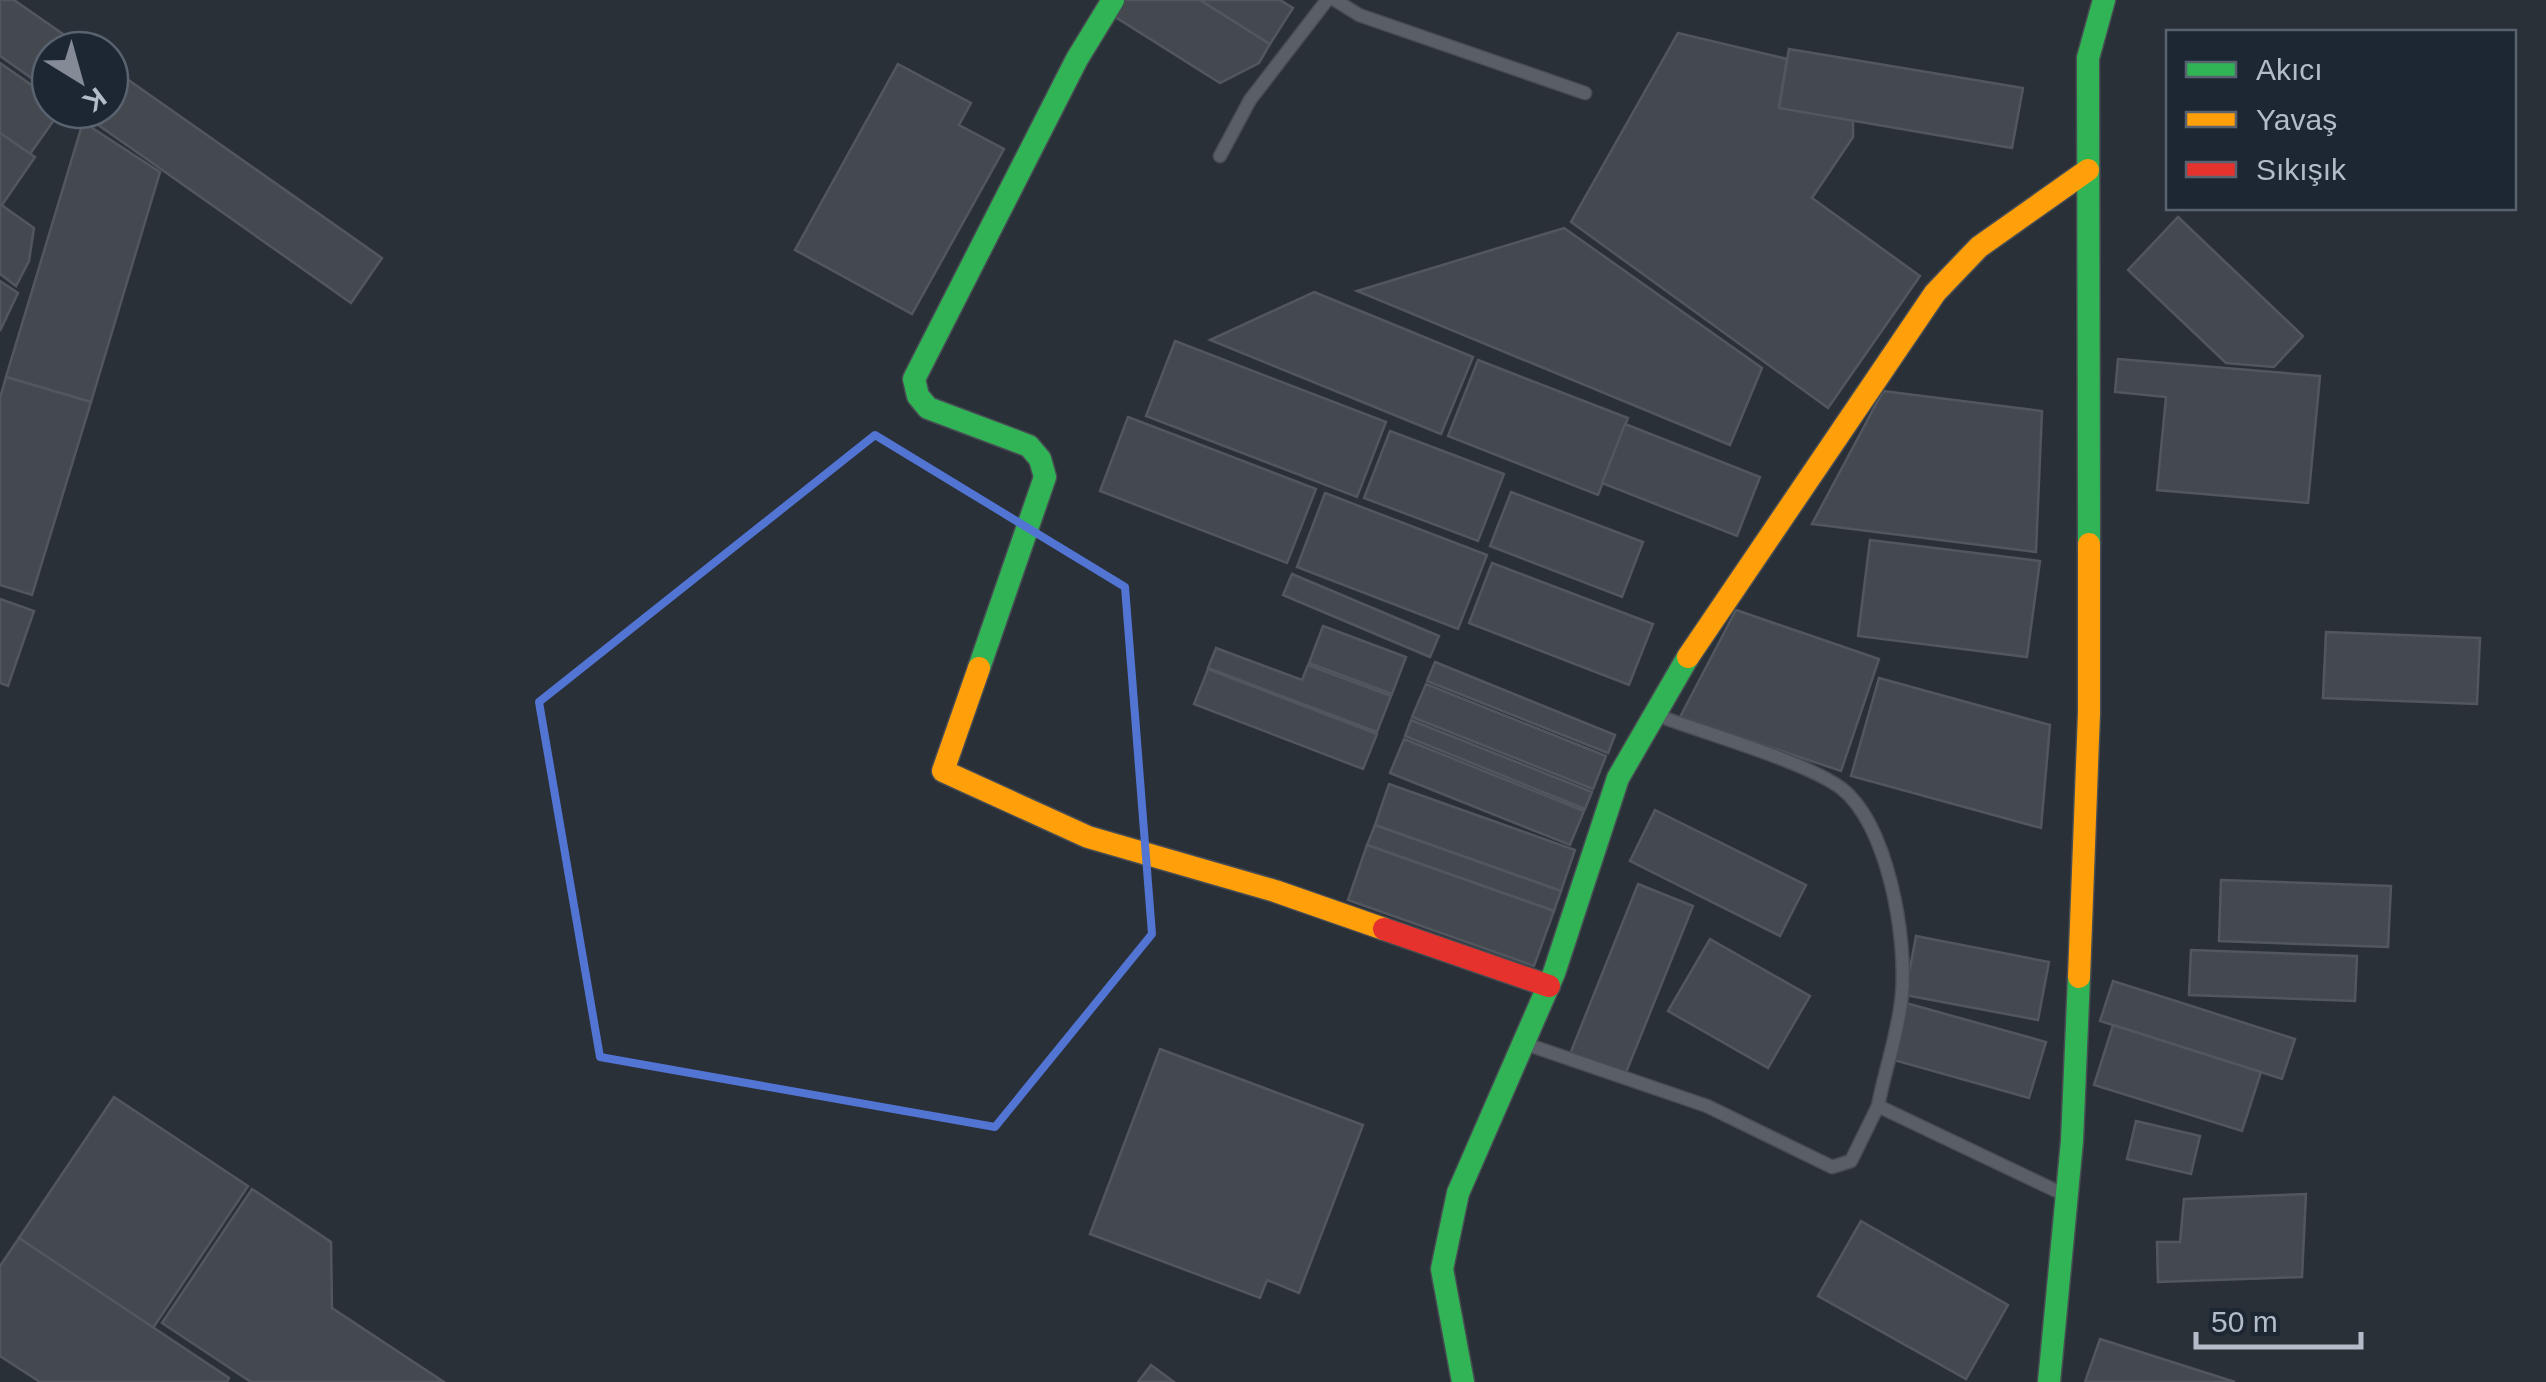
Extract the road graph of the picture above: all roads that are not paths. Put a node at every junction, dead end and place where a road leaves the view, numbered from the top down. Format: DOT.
graph roads {
  1 [pos="1113,0"];
  2 [pos="1331,0"];
  3 [pos="2104,0"];
  4 [pos="1585,93"];
  5 [pos="1220,156"];
  6 [pos="2088,170"];
  7 [pos="1654,714"];
  8 [pos="1549,986"];
  9 [pos="1525,1044"];
  10 [pos="1878,1106"];
  11 [pos="2067,1196"];
  12 [pos="1463,1382"];
  13 [pos="2049,1382"];
  1 -- 8 [label="street"];
  2 -- 4 [label="lane"];
  2 -- 5 [label="lane"];
  3 -- 6 [label="street"];
  6 -- 7 [label="street"];
  6 -- 11 [label="street"];
  7 -- 8 [label="street"];
  7 -- 10 [label="lane"];
  8 -- 9 [label="street"];
  9 -- 10 [label="lane"];
  9 -- 12 [label="street"];
  10 -- 11 [label="lane"];
  11 -- 13 [label="street"];
}
